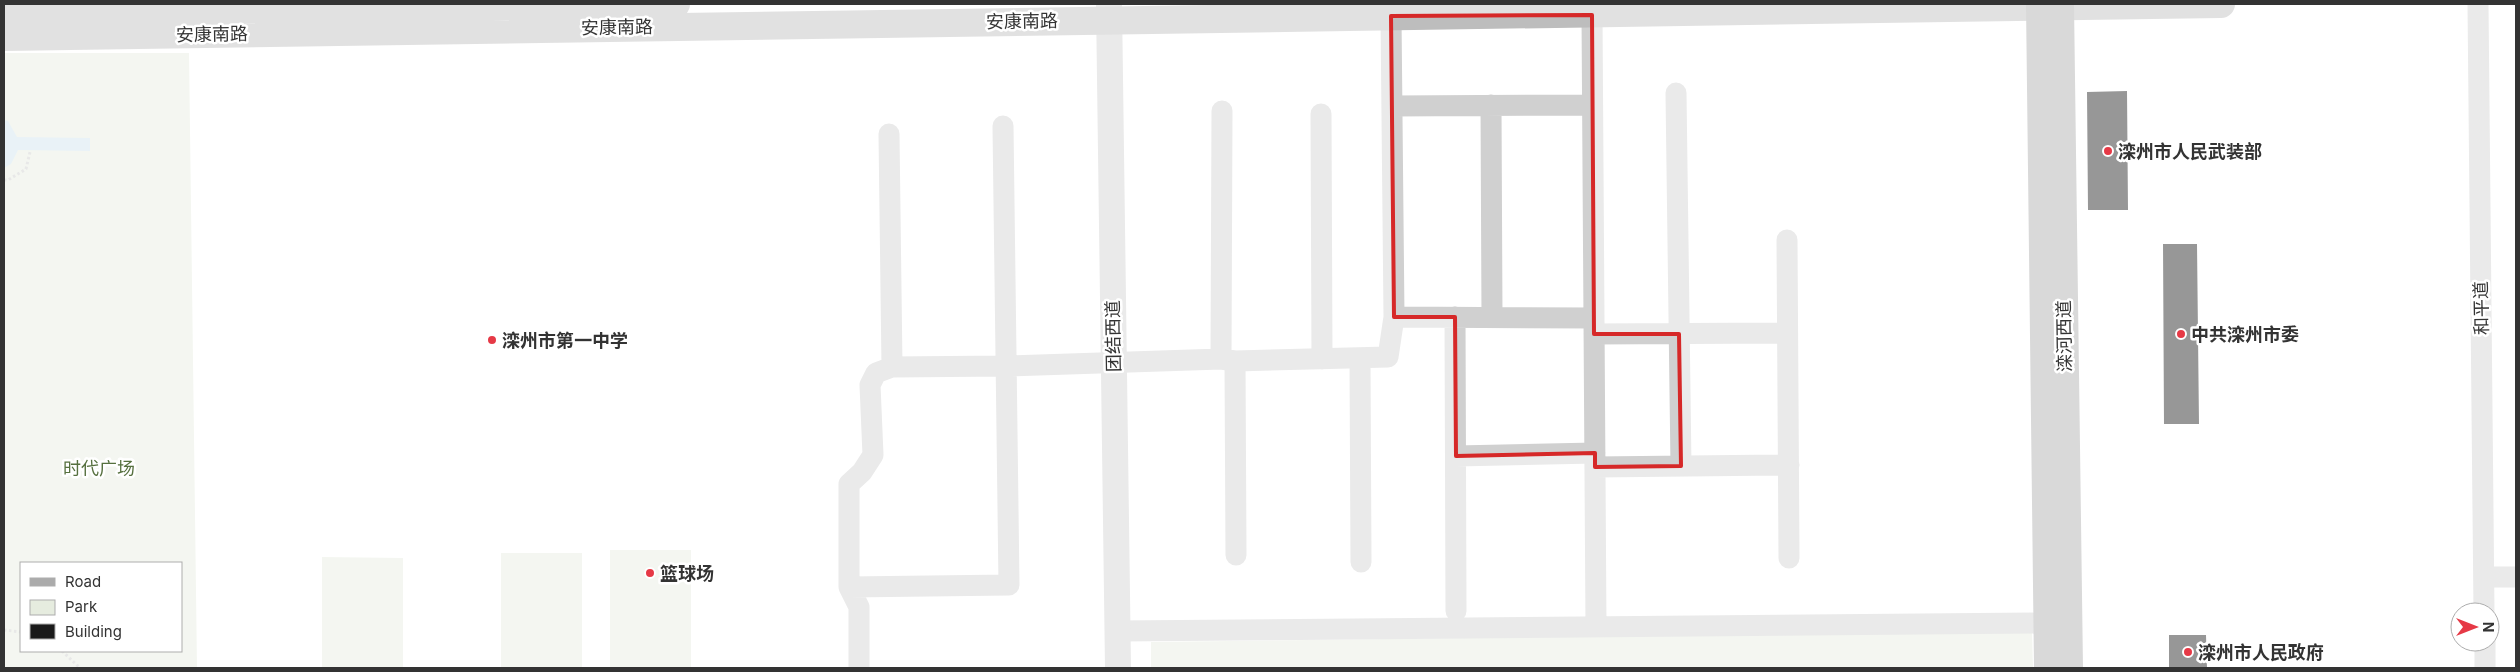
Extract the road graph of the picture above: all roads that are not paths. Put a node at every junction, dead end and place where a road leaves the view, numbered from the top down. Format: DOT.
graph roads {
  1 [pos="676,4"];
  2 [pos="2221,4"];
  3 [pos="2478,4"];
  4 [pos="2050,5"];
  5 [pos="1689,7"];
  6 [pos="1110,12"];
  7 [pos="4,13"];
  8 [pos="1592,14"];
  9 [pos="1391,16"];
  10 [pos="4,37"];
  11 [pos="1676,93"];
  12 [pos="1592,104"];
  13 [pos="1491,105"];
  14 [pos="1392,106"];
  15 [pos="1222,111"];
  16 [pos="1321,114"];
  17 [pos="1003,126"];
  18 [pos="889,134"];
  19 [pos="1787,240"];
  20 [pos="1394,317"];
  21 [pos="1455,317"];
  22 [pos="1492,317"];
  23 [pos="1594,326"];
  24 [pos="1787,332"];
  25 [pos="1679,334"];
  26 [pos="1322,359"];
  27 [pos="1360,359"];
  28 [pos="1228,360"];
  29 [pos="1113,361"];
  30 [pos="1006,366"];
  31 [pos="892,367"];
  32 [pos="1456,456"];
  33 [pos="1595,460"];
  34 [pos="1788,465"];
  35 [pos="1681,466"];
  36 [pos="1236,554"];
  37 [pos="1790,558"];
  38 [pos="1362,562"];
  39 [pos="2516,576"];
  40 [pos="2484,577"];
  41 [pos="849,587"];
  42 [pos="2484,602"];
  43 [pos="1456,611"];
  44 [pos="2048,623"];
  45 [pos="1596,627"];
  46 [pos="1118,631"];
  47 [pos="2485,652"];
  48 [pos="859,668"];
  49 [pos="1118,668"];
  50 [pos="2048,668"];
  51 [pos="2069,668"];
  52 [pos="2485,668"];
  1 -- 7 [label="main road, 安康南路"];
  2 -- 4 [label="main road, 安康南路"];
  3 -- 40 [label="street, 和平道"];
  4 -- 5 [label="main road, 安康南路"];
  4 -- 44 [label="main road, 滦河西道"];
  4 -- 51 [label="main road, 滦河西道"];
  5 -- 8 [label="main road, 安康南路"];
  6 -- 9 [label="main road, 安康南路"];
  6 -- 10 [label="main road, 安康南路"];
  6 -- 29 [label="street, 团结西道"];
  8 -- 9 [label="main road, 安康南路"];
  8 -- 12 [label="street"];
  9 -- 14 [label="street"];
  11 -- 25 [label="street"];
  12 -- 13 [label="street"];
  12 -- 23 [label="street"];
  13 -- 14 [label="street"];
  13 -- 22 [label="street"];
  14 -- 20 [label="street"];
  15 -- 28 [label="street"];
  16 -- 26 [label="street"];
  17 -- 30 [label="street"];
  18 -- 31 [label="street"];
  19 -- 24 [label="street"];
  20 -- 21 [label="street"];
  20 -- 27 [label="street"];
  21 -- 22 [label="street"];
  21 -- 32 [label="street"];
  22 -- 23 [label="street"];
  23 -- 25 [label="street"];
  23 -- 33 [label="street"];
  24 -- 25 [label="street"];
  24 -- 34 [label="street"];
  25 -- 35 [label="street"];
  26 -- 27 [label="street"];
  26 -- 28 [label="street"];
  27 -- 38 [label="street"];
  28 -- 29 [label="street"];
  28 -- 36 [label="street"];
  29 -- 30 [label="street"];
  29 -- 46 [label="street, 团结西道"];
  30 -- 31 [label="street"];
  30 -- 41 [label="street"];
  31 -- 41 [label="street"];
  32 -- 33 [label="street"];
  32 -- 43 [label="street"];
  33 -- 35 [label="street"];
  33 -- 45 [label="street"];
  34 -- 35 [label="street"];
  34 -- 37 [label="street"];
  39 -- 40 [label="street"];
  40 -- 42 [label="street, 和平道"];
  41 -- 48 [label="street"];
  44 -- 45 [label="street"];
  44 -- 50 [label="main road, 滦河西道"];
  45 -- 46 [label="street"];
  46 -- 49 [label="street, 团结西道"];
  47 -- 52 [label="street"];
}
